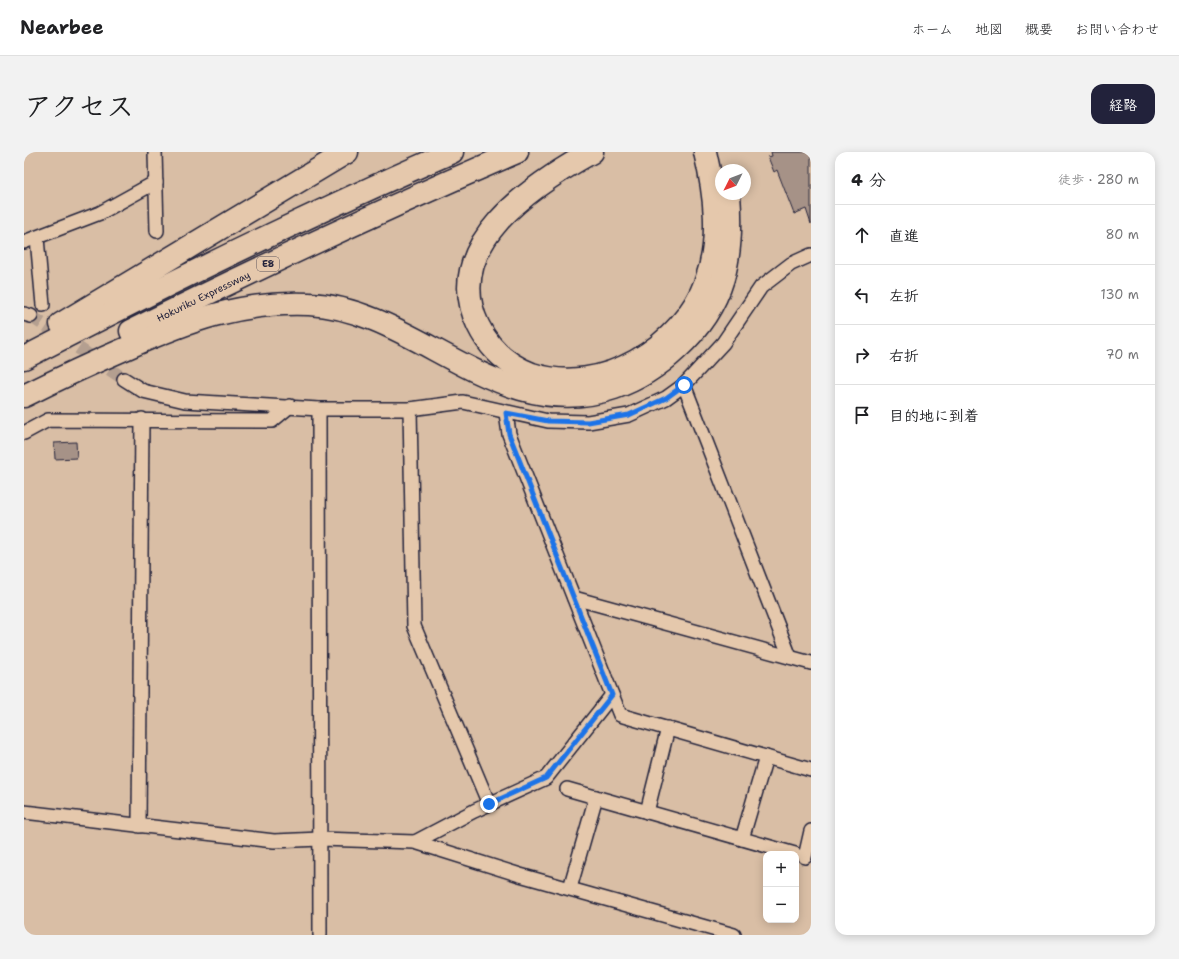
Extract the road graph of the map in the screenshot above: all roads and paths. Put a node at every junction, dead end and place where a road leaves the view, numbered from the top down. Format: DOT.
graph roads {
  1 [pos="155,152"];
  2 [pos="347,152"];
  3 [pos="452,152"];
  4 [pos="517,152"];
  5 [pos="592,152"];
  6 [pos="705,152"];
  7 [pos="720,152"];
  8 [pos="723,164"];
  9 [pos="156,182"];
  10 [pos="729,200"];
  11 [pos="157,231"];
  12 [pos="37,238"];
  13 [pos="24,242"];
  14 [pos="811,255"];
  15 [pos="43,305"];
  16 [pos="24,346"];
  17 [pos="24,358"];
  18 [pos="124,379"];
  19 [pos="684,385"];
  20 [pos="24,386"];
  21 [pos="24,396"];
  22 [pos="290,406"];
  23 [pos="319,409"];
  24 [pos="410,409"];
  25 [pos="506,413"];
  26 [pos="142,420"];
  27 [pos="24,433"];
  28 [pos="574,598"];
  29 [pos="790,657"];
  30 [pos="811,663"];
  31 [pos="612,695"];
  32 [pos="668,728"];
  33 [pos="766,757"];
  34 [pos="811,770"];
  35 [pos="567,789"];
  36 [pos="596,797"];
  37 [pos="489,804"];
  38 [pos="24,812"];
  39 [pos="647,812"];
  40 [pos="139,826"];
  41 [pos="811,831"];
  42 [pos="320,839"];
  43 [pos="742,839"];
  44 [pos="415,842"];
  45 [pos="802,856"];
  46 [pos="570,888"];
  47 [pos="320,935"];
  48 [pos="734,935"];
  1 -- 9 [label="street"];
  2 -- 16 [label="highway"];
  3 -- 17 [label="highway, E8"];
  4 -- 20 [label="highway, Hokuriku Expressway / E8"];
  5 -- 6 [label="highway"];
  7 -- 8 [label="highway"];
  9 -- 11 [label="street"];
  9 -- 12 [label="street"];
  10 -- 21 [label="highway"];
  12 -- 13 [label="street"];
  12 -- 15 [label="street"];
  14 -- 19 [label="street"];
  18 -- 22 [label="street"];
  19 -- 25 [label="street"];
  19 -- 29 [label="street"];
  22 -- 23 [label="street"];
  22 -- 26 [label="street"];
  23 -- 24 [label="street"];
  23 -- 42 [label="street"];
  24 -- 25 [label="street"];
  24 -- 37 [label="street"];
  25 -- 28 [label="street"];
  26 -- 27 [label="street"];
  26 -- 40 [label="street"];
  28 -- 29 [label="street"];
  28 -- 31 [label="street"];
  29 -- 30 [label="street"];
  31 -- 32 [label="street"];
  31 -- 37 [label="street"];
  32 -- 33 [label="street"];
  32 -- 39 [label="street"];
  33 -- 34 [label="street"];
  33 -- 43 [label="street"];
  35 -- 36 [label="street"];
  36 -- 39 [label="street"];
  36 -- 46 [label="street"];
  37 -- 44 [label="street"];
  38 -- 40 [label="street"];
  39 -- 43 [label="street"];
  40 -- 42 [label="street"];
  41 -- 45 [label="street"];
  42 -- 44 [label="street"];
  42 -- 47 [label="street"];
  43 -- 45 [label="street"];
  44 -- 46 [label="street"];
  46 -- 48 [label="street"];
}
